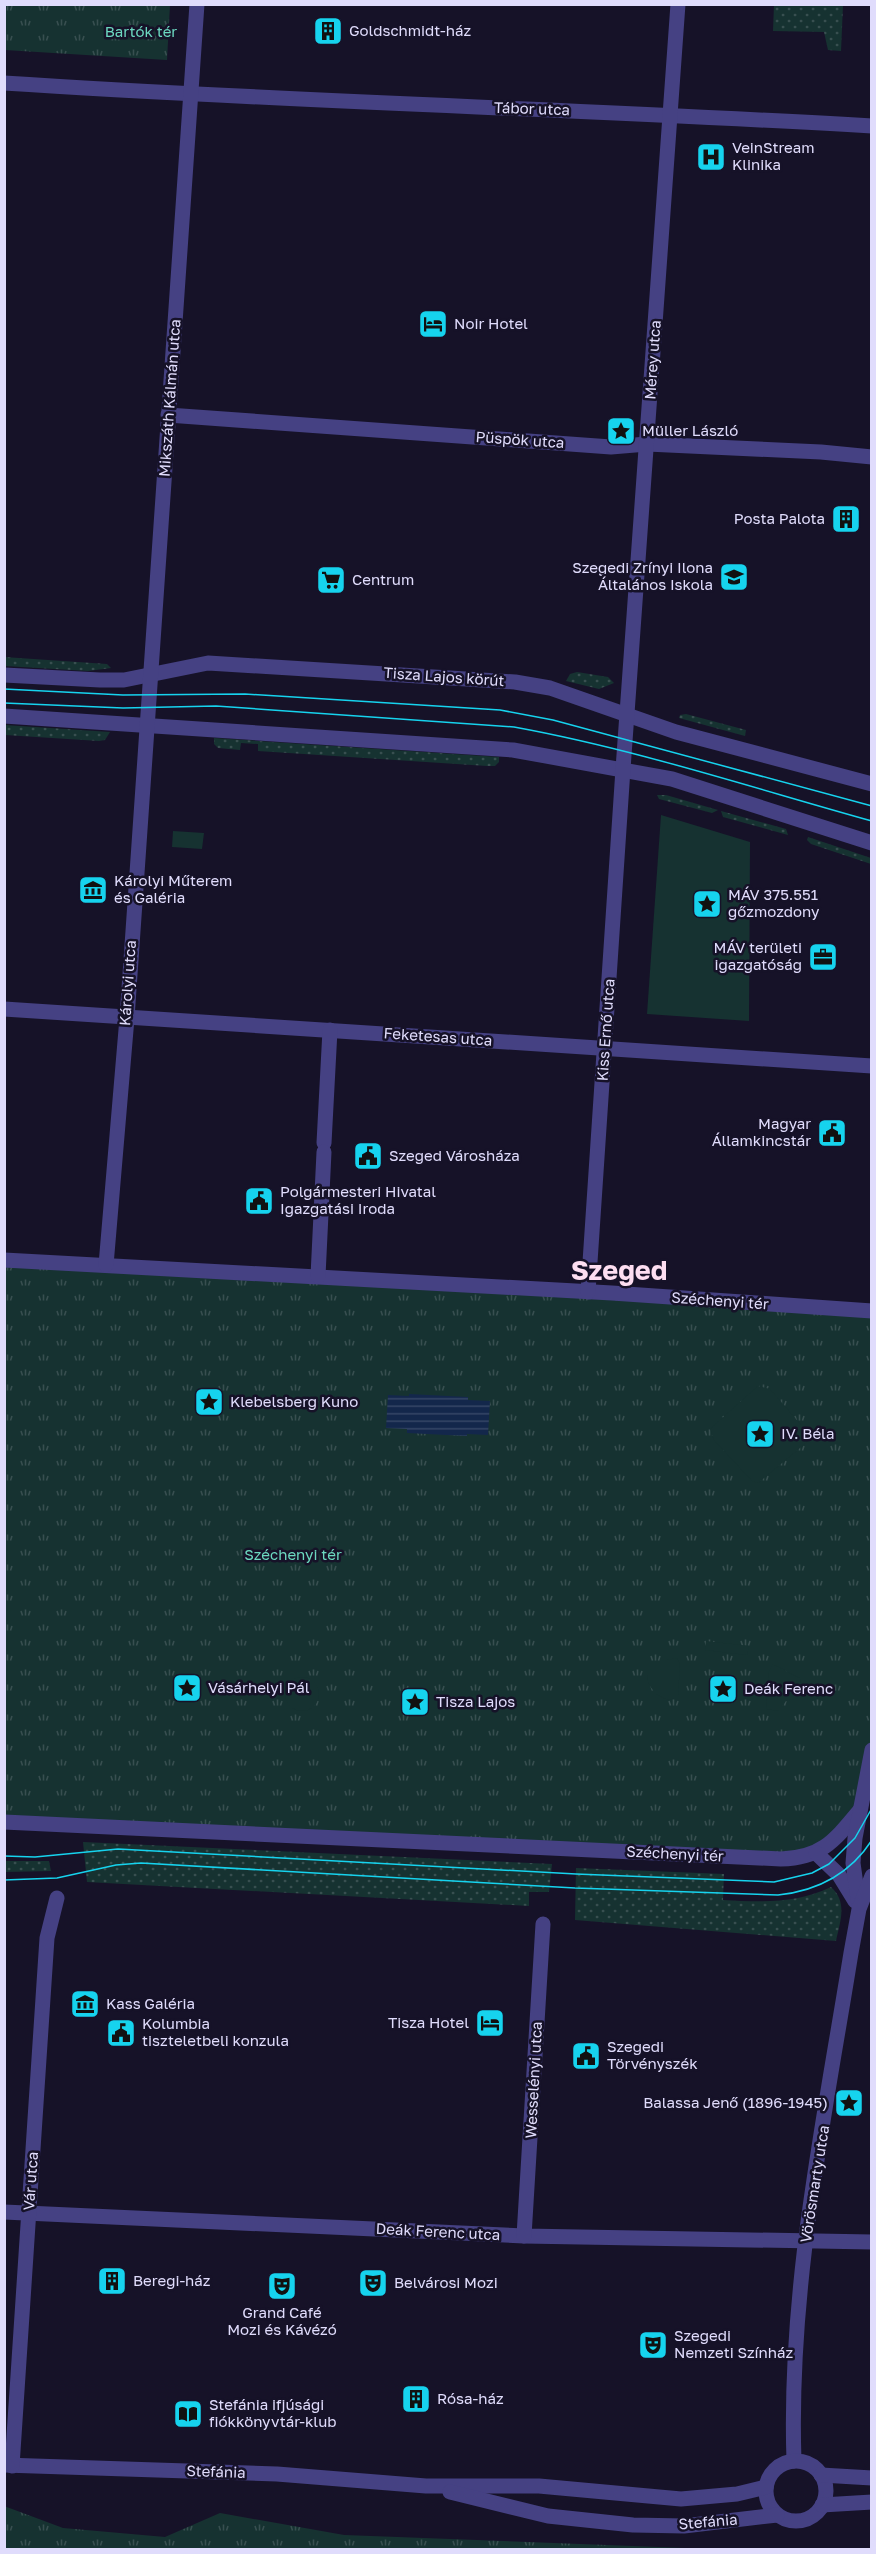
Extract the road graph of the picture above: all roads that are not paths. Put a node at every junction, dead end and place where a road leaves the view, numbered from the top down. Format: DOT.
graph roads {
  1 [pos="197,4"];
  2 [pos="678,4"];
  3 [pos="4,83"];
  4 [pos="192,95"];
  5 [pos="669,114"];
  6 [pos="872,126"];
  7 [pos="168,415"];
  8 [pos="647,444"];
  9 [pos="872,457"];
  10 [pos="4,675"];
  11 [pos="150,676"];
  12 [pos="148,701"];
  13 [pos="628,715"];
  14 [pos="4,716"];
  15 [pos="146,726"];
  16 [pos="622,769"];
  17 [pos="872,783"];
  18 [pos="872,843"];
  19 [pos="4,1009"];
  20 [pos="127,1018"];
  21 [pos="330,1030"];
  22 [pos="604,1047"];
  23 [pos="872,1066"];
  24 [pos="4,1260"];
  25 [pos="106,1265"];
  26 [pos="318,1276"];
  27 [pos="588,1292"];
  28 [pos="872,1311"];
  29 [pos="872,1750"];
  30 [pos="860,1810"];
  31 [pos="4,1822"];
  32 [pos="816,1852"];
  33 [pos="872,1876"];
  34 [pos="57,1898"];
  35 [pos="859,1909"];
  36 [pos="543,1924"];
  37 [pos="4,2212"];
  38 [pos="29,2212"];
  39 [pos="524,2236"];
  40 [pos="805,2240"];
  41 [pos="872,2242"];
  42 [pos="794,2461"];
  43 [pos="8,2466"];
  44 [pos="821,2475"];
  45 [pos="872,2478"];
  46 [pos="426,2486"];
  47 [pos="766,2487"];
  48 [pos="872,2502"];
  49 [pos="822,2505"];
  50 [pos="777,2515"];
  1 -- 4 [label="street"];
  2 -- 5 [label="street, Mérey utca"];
  3 -- 4 [label="street"];
  4 -- 5 [label="street, Tábor utca"];
  4 -- 7 [label="street, Mikszáth Kálmán utca"];
  5 -- 6 [label="street, Tábor utca"];
  5 -- 8 [label="street, Mérey utca"];
  7 -- 8 [label="street, Püspök utca"];
  7 -- 11 [label="street, Mikszáth Kálmán utca"];
  8 -- 9 [label="street, Püspök utca"];
  8 -- 13 [label="street, Mérey utca"];
  10 -- 11 [label="street, Tisza Lajos körút"];
  11 -- 12 [label="street, Mikszáth Kálmán utca"];
  11 -- 13 [label="street, Tisza Lajos körút"];
  12 -- 15 [label="street, Károlyi utca"];
  13 -- 16 [label="street, Kiss Ernő utca"];
  13 -- 17 [label="street, Tisza Lajos körút"];
  14 -- 15 [label="street"];
  15 -- 16 [label="street"];
  15 -- 20 [label="street, Károlyi utca"];
  16 -- 18 [label="street"];
  16 -- 22 [label="street, Kiss Ernő utca"];
  19 -- 20 [label="street, Feketesas utca"];
  20 -- 21 [label="street, Feketesas utca"];
  20 -- 25 [label="street, Károlyi utca"];
  21 -- 22 [label="street, Feketesas utca"];
  21 -- 26 [label="street"];
  22 -- 23 [label="street, Feketesas utca"];
  22 -- 27 [label="street, Kiss Ernő utca"];
  24 -- 25 [label="street, Széchenyi tér"];
  25 -- 26 [label="street, Széchenyi tér"];
  26 -- 27 [label="street, Széchenyi tér"];
  27 -- 28 [label="street, Széchenyi tér"];
  29 -- 30 [label="street, Vörösmarty utca"];
  30 -- 32 [label="street, Széchenyi tér"];
  30 -- 35 [label="street, Vörösmarty utca"];
  31 -- 32 [label="street, Széchenyi tér"];
  32 -- 35 [label="street"];
  33 -- 35 [label="street, Vörösmarty utca"];
  34 -- 38 [label="street, Vár utca"];
  35 -- 40 [label="street, Vörösmarty utca"];
  36 -- 39 [label="street, Wesselényi utca"];
  37 -- 38 [label="street, Deák Ferenc utca"];
  38 -- 39 [label="street, Deák Ferenc utca"];
  38 -- 43 [label="street, Vár utca"];
  39 -- 40 [label="street, Deák Ferenc utca"];
  40 -- 41 [label="street, Deák Ferenc utca"];
  40 -- 42 [label="street, Vörösmarty utca"];
  42 -- 44 [label="street"];
  42 -- 47 [label="street"];
  43 -- 46 [label="street, Stefánia"];
  44 -- 45 [label="street"];
  44 -- 49 [label="street"];
  46 -- 47 [label="street, Stefánia"];
  46 -- 50 [label="street, Stefánia"];
  47 -- 50 [label="street"];
  48 -- 49 [label="street"];
  49 -- 50 [label="street"];
}
